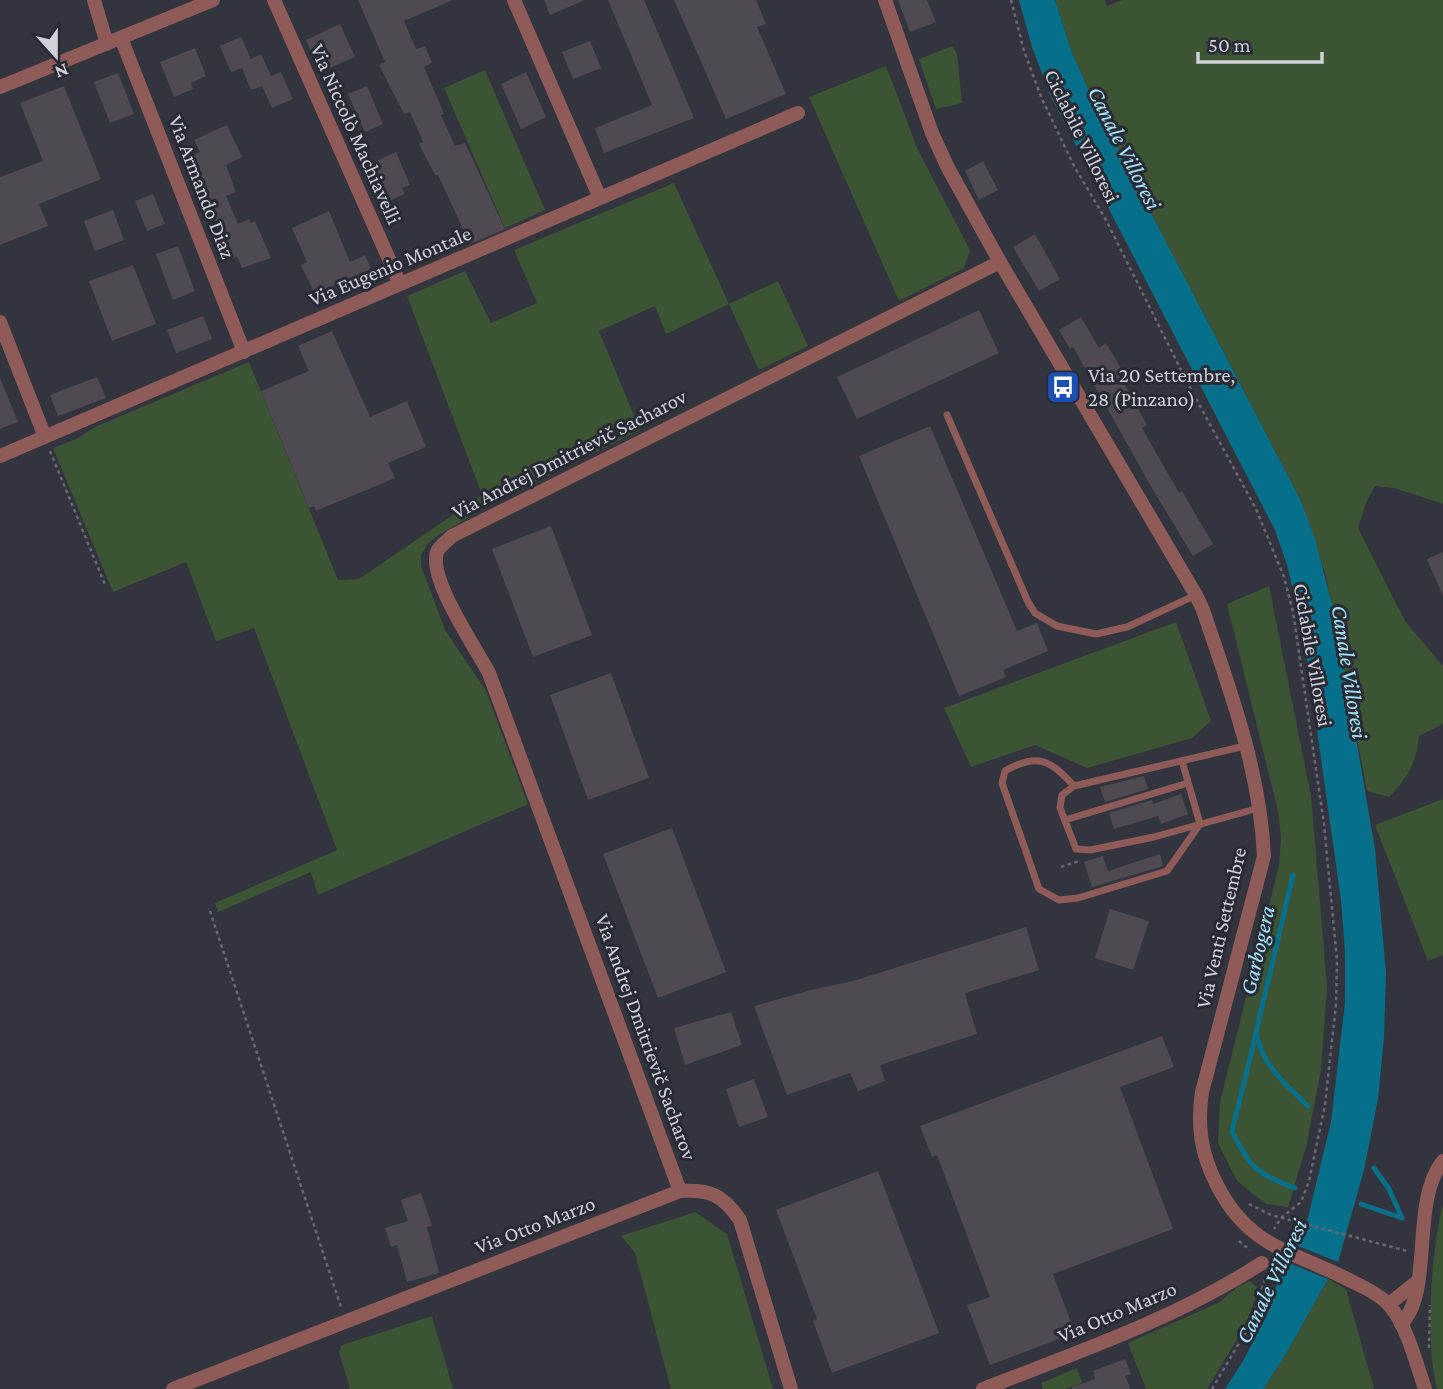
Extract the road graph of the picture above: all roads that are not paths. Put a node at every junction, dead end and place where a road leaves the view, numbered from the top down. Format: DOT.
graph roads {
  1 [pos="94,0"];
  2 [pos="213,0"];
  3 [pos="274,0"];
  4 [pos="514,0"];
  5 [pos="886,0"];
  6 [pos="114,41"];
  7 [pos="0,87"];
  8 [pos="797,113"];
  9 [pos="600,198"];
  10 [pos="1000,262"];
  11 [pos="400,284"];
  12 [pos="0,322"];
  13 [pos="244,352"];
  14 [pos="947,415"];
  15 [pos="45,437"];
  16 [pos="0,456"];
  17 [pos="1196,595"];
  18 [pos="1246,745"];
  19 [pos="1182,761"];
  20 [pos="1188,783"];
  21 [pos="1074,786"];
  22 [pos="1259,808"];
  23 [pos="1065,820"];
  24 [pos="1200,824"];
  25 [pos="1443,1161"];
  26 [pos="680,1191"];
  27 [pos="1262,1263"];
  28 [pos="1418,1281"];
  29 [pos="1389,1304"];
  30 [pos="1401,1324"];
  31 [pos="201,1384"];
  32 [pos="173,1389"];
  33 [pos="791,1389"];
  34 [pos="983,1389"];
  35 [pos="1425,1389"];
  1 -- 6 [label="street, Via Armando Diaz"];
  2 -- 6 [label="street"];
  3 -- 11 [label="street, Via Niccolò Machiavelli"];
  4 -- 9 [label="street"];
  5 -- 10 [label="street, Via Venti Settembre"];
  6 -- 7 [label="street"];
  6 -- 13 [label="street, Via Armando Diaz"];
  8 -- 9 [label="street, Via Eugenio Montale"];
  9 -- 11 [label="street, Via Eugenio Montale"];
  10 -- 17 [label="street, Via Venti Settembre"];
  10 -- 26 [label="street, Via Andrej Dmitrievič Sacharov"];
  11 -- 13 [label="street, Via Eugenio Montale"];
  12 -- 15 [label="street"];
  13 -- 15 [label="street, Via Eugenio Montale"];
  14 -- 17 [label="lane"];
  15 -- 16 [label="street, Via Eugenio Montale"];
  17 -- 18 [label="street, Via Venti Settembre"];
  18 -- 19 [label="lane"];
  18 -- 22 [label="street, Via Venti Settembre"];
  19 -- 20 [label="lane"];
  19 -- 21 [label="lane"];
  20 -- 23 [label="lane"];
  20 -- 24 [label="lane"];
  21 -- 23 [label="lane"];
  21 -- 24 [label="lane"];
  22 -- 24 [label="lane"];
  22 -- 29 [label="street, Via Venti Settembre"];
  23 -- 24 [label="lane"];
  25 -- 28 [label="street"];
  26 -- 31 [label="street, Via Otto Marzo"];
  26 -- 33 [label="street, Via Otto Marzo"];
  27 -- 34 [label="street, Via Otto Marzo"];
  28 -- 29 [label="street"];
  28 -- 30 [label="street"];
  29 -- 30 [label="street, Via Venti Settembre"];
  30 -- 35 [label="street, Via Venti Settembre"];
  31 -- 32 [label="street, Via Otto Marzo"];
}
